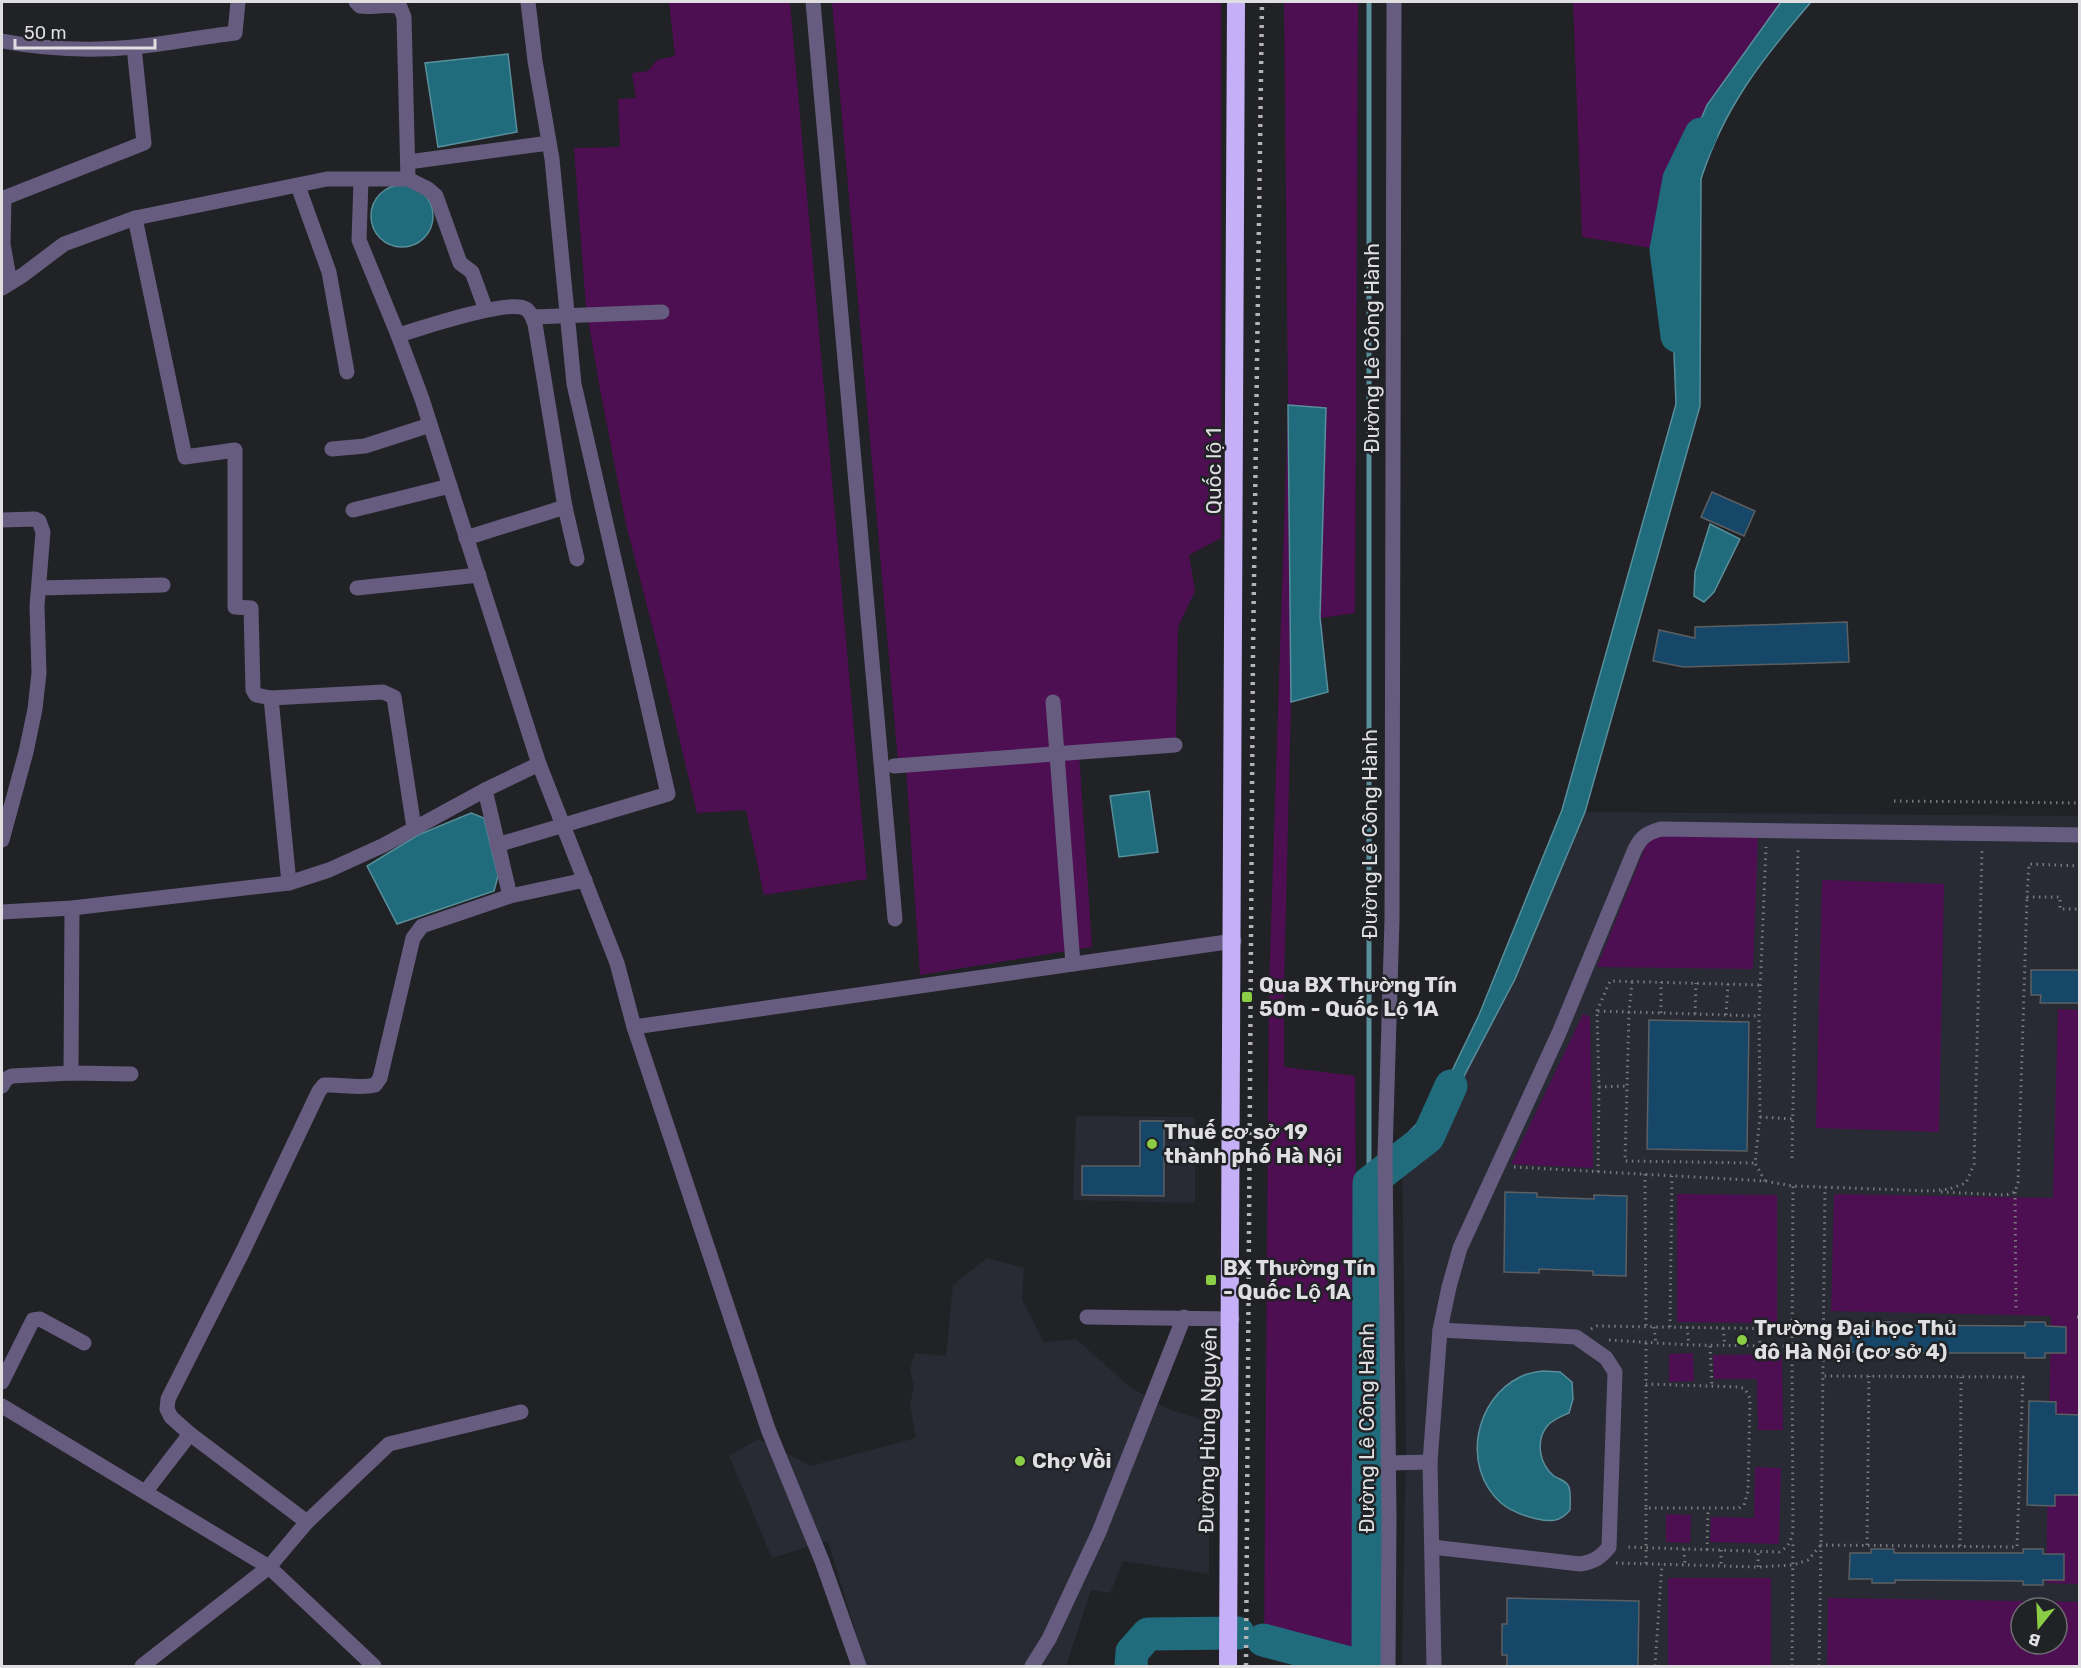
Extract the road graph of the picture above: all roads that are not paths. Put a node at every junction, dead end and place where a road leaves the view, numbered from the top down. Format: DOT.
graph roads {
  1 [pos="238,2"];
  2 [pos="356,2"];
  3 [pos="528,2"];
  4 [pos="813,2"];
  5 [pos="1236,2"];
  6 [pos="1394,2"];
  7 [pos="2,41"];
  8 [pos="134,47"];
  9 [pos="549,142"];
  10 [pos="408,162"];
  11 [pos="408,179"];
  12 [pos="362,180"];
  13 [pos="298,186"];
  14 [pos="135,218"];
  15 [pos="6,285"];
  16 [pos="486,310"];
  17 [pos="662,312"];
  18 [pos="567,316"];
  19 [pos="533,317"];
  20 [pos="398,335"];
  21 [pos="347,372"];
  22 [pos="430,425"];
  23 [pos="332,449"];
  24 [pos="450,486"];
  25 [pos="566,507"];
  26 [pos="353,510"];
  27 [pos="2,520"];
  28 [pos="466,538"];
  29 [pos="577,559"];
  30 [pos="479,575"];
  31 [pos="164,585"];
  32 [pos="39,588"];
  33 [pos="357,588"];
  34 [pos="271,698"];
  35 [pos="1053,702"];
  36 [pos="1175,745"];
  37 [pos="1057,754"];
  38 [pos="539,764"];
  39 [pos="894,766"];
  40 [pos="485,790"];
  41 [pos="564,825"];
  42 [pos="414,828"];
  43 [pos="2079,835"];
  44 [pos="2,840"];
  45 [pos="497,845"];
  46 [pos="585,880"];
  47 [pos="289,883"];
  48 [pos="510,896"];
  49 [pos="72,908"];
  50 [pos="2,912"];
  51 [pos="895,919"];
  52 [pos="1234,941"];
  53 [pos="1073,964"];
  54 [pos="634,1027"];
  55 [pos="71,1073"];
  56 [pos="131,1074"];
  57 [pos="2,1086"];
  58 [pos="1087,1317"];
  59 [pos="1184,1317"];
  60 [pos="1232,1318"];
  61 [pos="1440,1330"];
  62 [pos="84,1343"];
  63 [pos="2,1382"];
  64 [pos="2,1406"];
  65 [pos="521,1412"];
  66 [pos="190,1434"];
  67 [pos="1430,1462"];
  68 [pos="1389,1463"];
  69 [pos="146,1491"];
  70 [pos="307,1522"];
  71 [pos="1432,1547"];
  72 [pos="269,1567"];
  73 [pos="142,1666"];
  74 [pos="374,1666"];
  75 [pos="859,1666"];
  76 [pos="1032,1666"];
  77 [pos="1228,1666"];
  78 [pos="1388,1666"];
  79 [pos="1434,1666"];
  1 -- 8 [label="street"];
  2 -- 10 [label="street"];
  3 -- 9 [label="street"];
  4 -- 51 [label="street"];
  5 -- 52 [label="highway, Quốc lộ 1"];
  6 -- 68 [label="street, Đường Lê Công Hành"];
  7 -- 8 [label="street"];
  8 -- 15 [label="street"];
  9 -- 10 [label="street"];
  9 -- 18 [label="street"];
  10 -- 11 [label="street"];
  11 -- 12 [label="street"];
  11 -- 16 [label="street"];
  12 -- 13 [label="street"];
  12 -- 20 [label="street"];
  13 -- 14 [label="street"];
  13 -- 21 [label="street"];
  14 -- 15 [label="street"];
  14 -- 34 [label="street"];
  16 -- 19 [label="street"];
  16 -- 20 [label="street"];
  17 -- 18 [label="street"];
  18 -- 19 [label="street"];
  18 -- 41 [label="street"];
  19 -- 25 [label="street"];
  20 -- 22 [label="street"];
  22 -- 23 [label="street"];
  22 -- 24 [label="street"];
  24 -- 26 [label="street"];
  24 -- 28 [label="street"];
  25 -- 28 [label="street"];
  25 -- 29 [label="street"];
  27 -- 32 [label="street"];
  28 -- 30 [label="street"];
  30 -- 33 [label="street"];
  30 -- 38 [label="street"];
  31 -- 32 [label="street"];
  32 -- 44 [label="street"];
  34 -- 42 [label="street"];
  34 -- 47 [label="street"];
  35 -- 37 [label="street"];
  36 -- 37 [label="street"];
  37 -- 39 [label="street"];
  37 -- 53 [label="street"];
  38 -- 40 [label="street"];
  38 -- 41 [label="street"];
  40 -- 42 [label="street"];
  40 -- 45 [label="street"];
  41 -- 45 [label="street"];
  41 -- 46 [label="street"];
  42 -- 47 [label="street"];
  43 -- 61 [label="street"];
  45 -- 48 [label="street"];
  46 -- 48 [label="street"];
  46 -- 54 [label="street"];
  47 -- 49 [label="street"];
  48 -- 66 [label="street"];
  49 -- 50 [label="street"];
  49 -- 55 [label="street"];
  52 -- 53 [label="street"];
  52 -- 60 [label="highway, Đường Hùng Nguyên"];
  53 -- 54 [label="street"];
  54 -- 75 [label="street"];
  55 -- 56 [label="street"];
  55 -- 57 [label="street"];
  58 -- 59 [label="street"];
  59 -- 60 [label="street"];
  59 -- 76 [label="street"];
  60 -- 77 [label="highway, Đường Hùng Nguyên"];
  61 -- 67 [label="street"];
  61 -- 71 [label="street"];
  62 -- 63 [label="street"];
  64 -- 69 [label="street"];
  65 -- 70 [label="street"];
  66 -- 69 [label="street"];
  66 -- 70 [label="street"];
  67 -- 68 [label="street"];
  67 -- 71 [label="street"];
  68 -- 78 [label="street, Đường Lê Công Hành"];
  69 -- 72 [label="street"];
  70 -- 72 [label="street"];
  71 -- 79 [label="street"];
  72 -- 73 [label="street"];
  72 -- 74 [label="street"];
}
